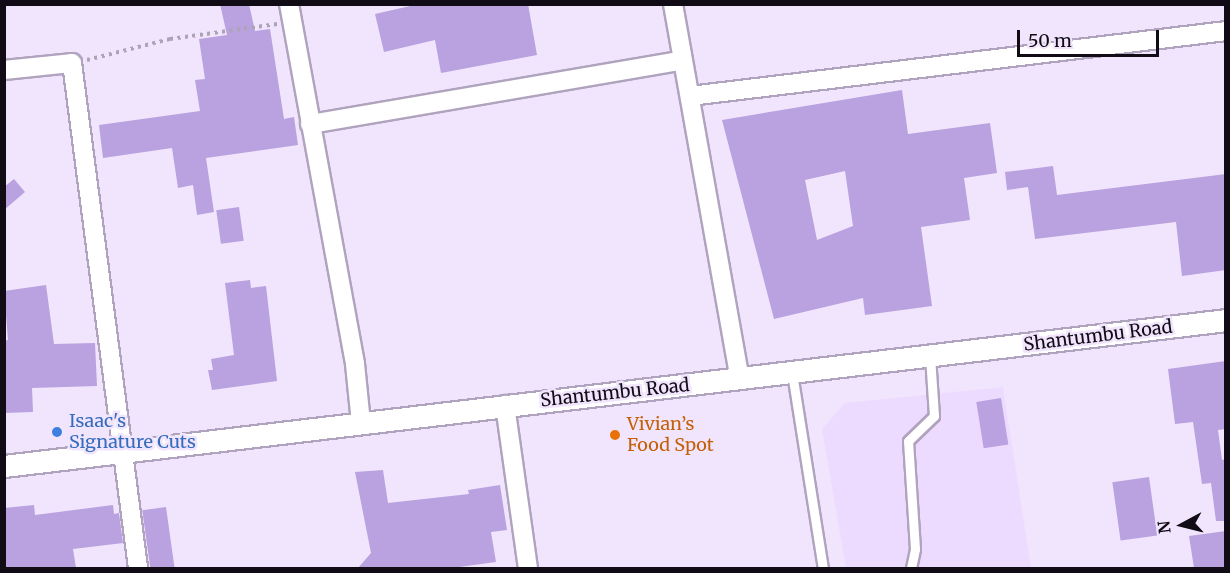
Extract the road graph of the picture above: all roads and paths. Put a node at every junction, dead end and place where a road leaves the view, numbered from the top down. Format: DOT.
graph roads {
  1 [pos="673,4"];
  2 [pos="291,13"];
  3 [pos="1226,31"];
  4 [pos="683,60"];
  5 [pos="72,63"];
  6 [pos="4,70"];
  7 [pos="690,96"];
  8 [pos="310,124"];
  9 [pos="1226,320"];
  10 [pos="930,356"];
  11 [pos="792,373"];
  12 [pos="740,379"];
  13 [pos="505,405"];
  14 [pos="361,423"];
  15 [pos="123,450"];
  16 [pos="4,466"];
  17 [pos="138,568"];
  18 [pos="528,568"];
  19 [pos="823,568"];
  20 [pos="911,568"];
  1 -- 4 [label="street"];
  2 -- 5 [label="path"];
  2 -- 8 [label="street"];
  3 -- 7 [label="street"];
  4 -- 7 [label="street"];
  4 -- 8 [label="street"];
  5 -- 6 [label="street"];
  5 -- 15 [label="street"];
  7 -- 12 [label="street"];
  8 -- 14 [label="street"];
  9 -- 10 [label="street, Shantumbu Road"];
  10 -- 11 [label="street, Shantumbu Road"];
  10 -- 20 [label="lane"];
  11 -- 12 [label="street, Shantumbu Road"];
  11 -- 19 [label="lane"];
  12 -- 13 [label="street, Shantumbu Road"];
  13 -- 14 [label="street, Shantumbu Road"];
  13 -- 18 [label="street"];
  14 -- 15 [label="street, Shantumbu Road"];
  15 -- 16 [label="street, Shantumbu Road"];
  15 -- 17 [label="street"];
}
